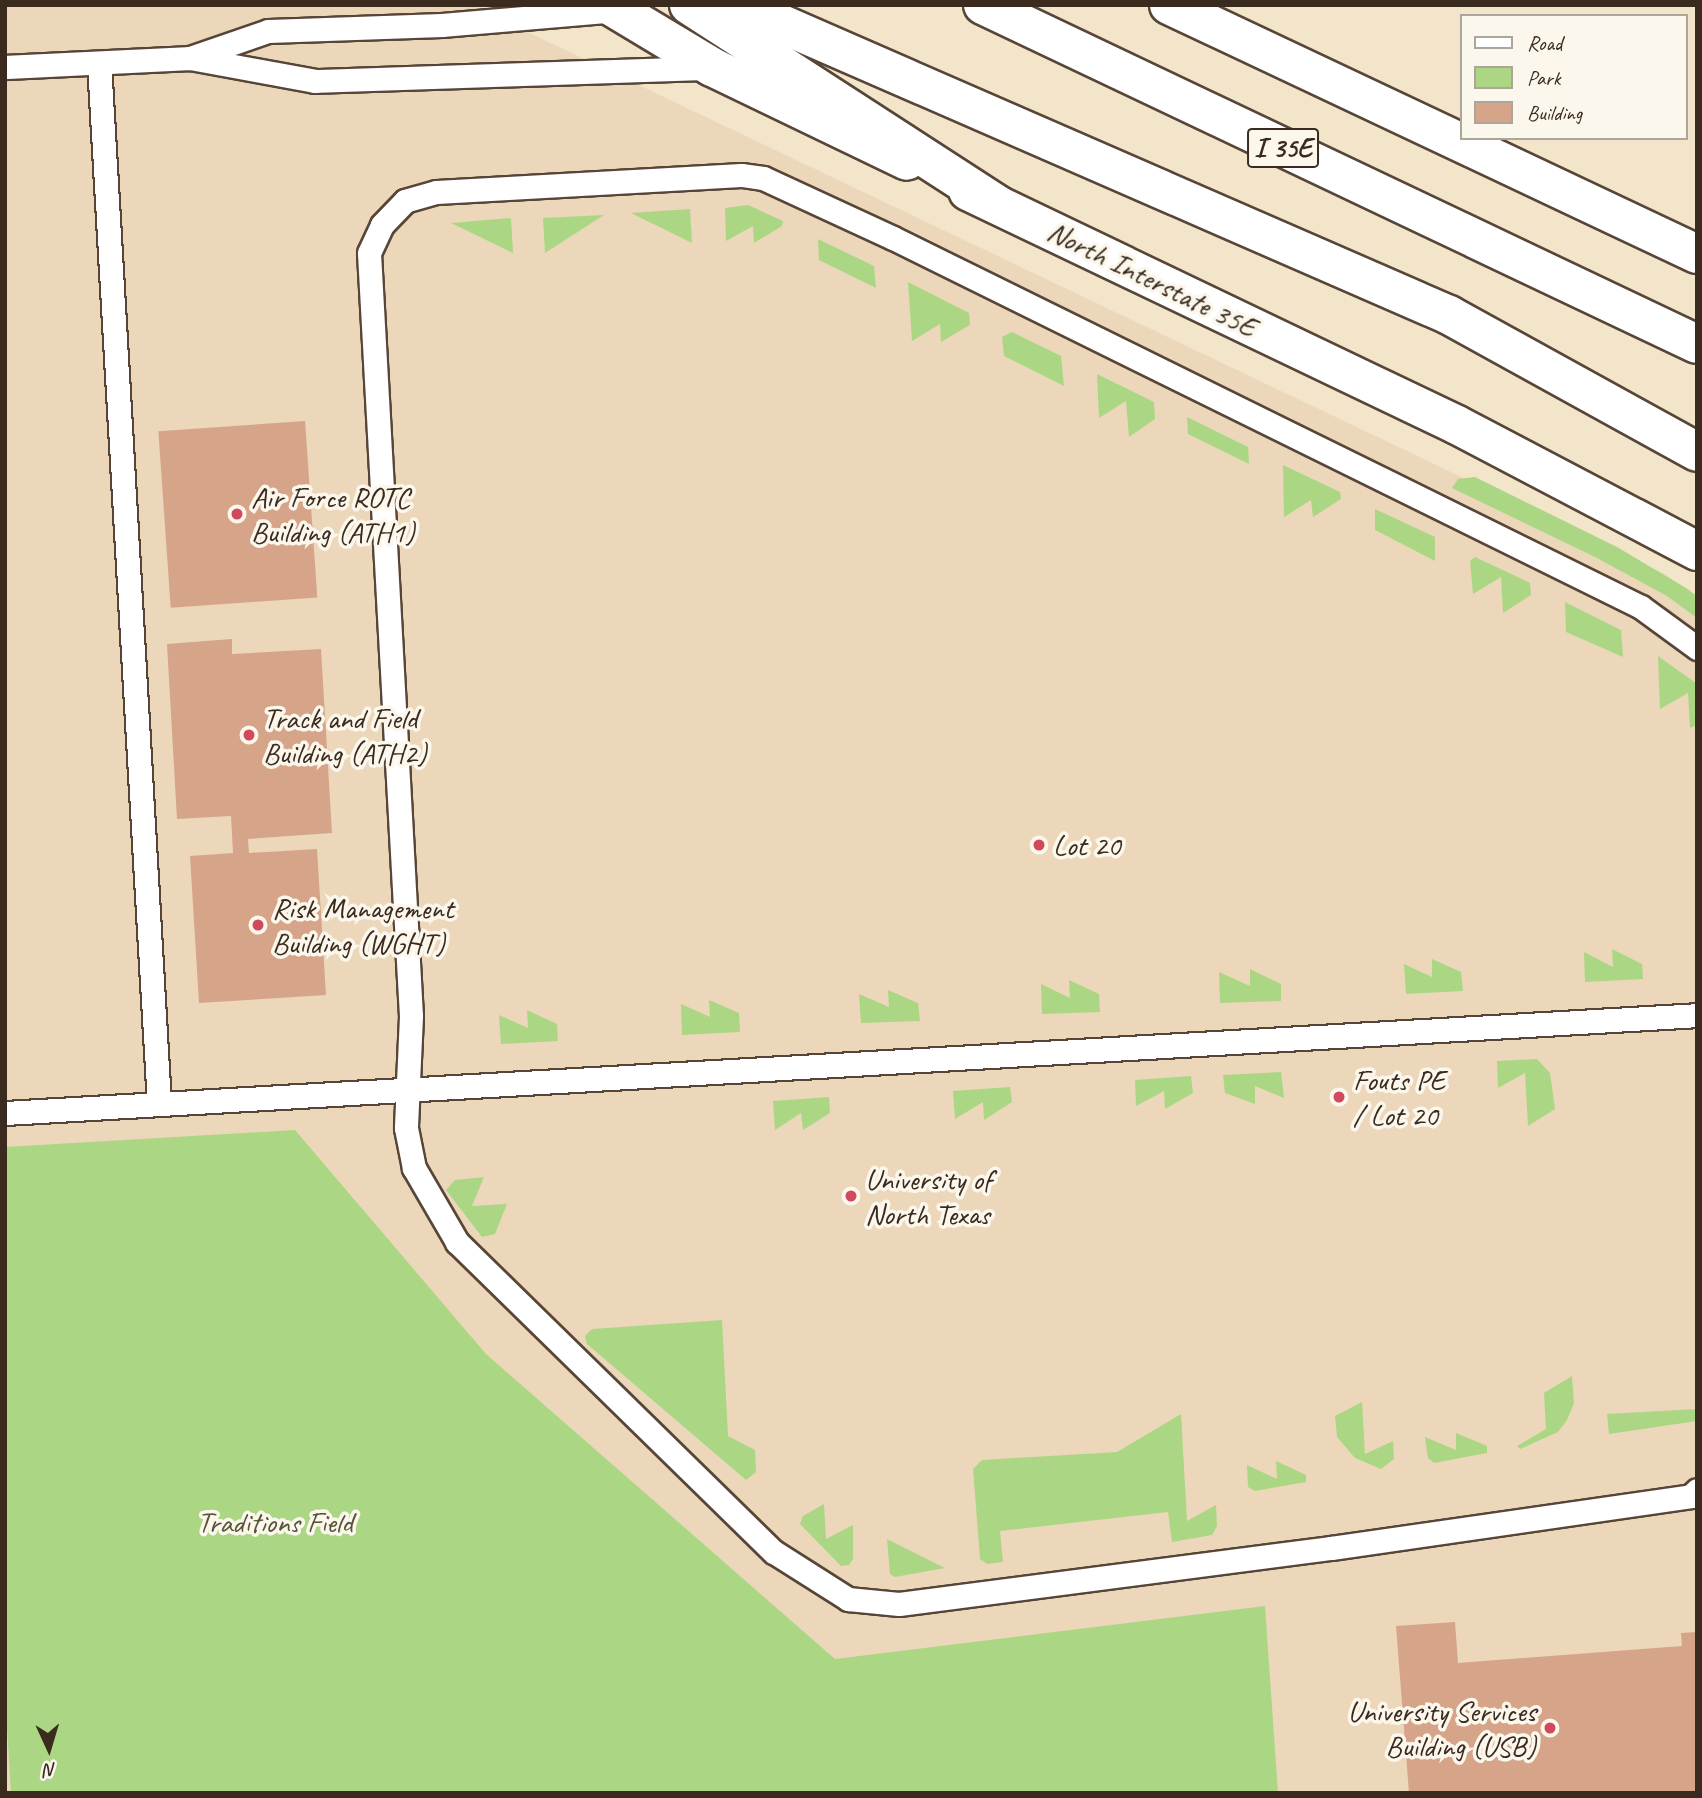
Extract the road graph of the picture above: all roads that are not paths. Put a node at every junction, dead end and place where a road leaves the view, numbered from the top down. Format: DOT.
graph roads {
  1 [pos="462,5"];
  2 [pos="689,5"];
  3 [pos="738,5"];
  4 [pos="983,5"];
  5 [pos="1169,5"];
  6 [pos="613,8"];
  7 [pos="442,25"];
  8 [pos="190,58"];
  9 [pos="99,63"];
  10 [pos="5,67"];
  11 [pos="712,68"];
  12 [pos="997,204"];
  13 [pos="1697,254"];
  14 [pos="1697,344"];
  15 [pos="1697,452"];
  16 [pos="1697,551"];
  17 [pos="1697,648"];
  18 [pos="1697,1015"];
  19 [pos="405,1090"];
  20 [pos="159,1104"];
  21 [pos="5,1114"];
  22 [pos="1697,1490"];
  1 -- 7 [label="lane"];
  2 -- 12 [label="main road"];
  3 -- 15 [label="main road"];
  4 -- 14 [label="main road, I 35E"];
  5 -- 13 [label="main road, I 35E"];
  6 -- 7 [label="lane"];
  6 -- 11 [label="main road, North Interstate 35E"];
  7 -- 8 [label="lane"];
  8 -- 9 [label="lane"];
  8 -- 11 [label="lane"];
  9 -- 10 [label="lane"];
  9 -- 20 [label="lane"];
  11 -- 12 [label="main road, North Interstate 35E"];
  12 -- 16 [label="main road, North Interstate 35E"];
  17 -- 19 [label="lane"];
  18 -- 19 [label="lane"];
  19 -- 20 [label="lane"];
  19 -- 22 [label="lane"];
  20 -- 21 [label="lane"];
}
